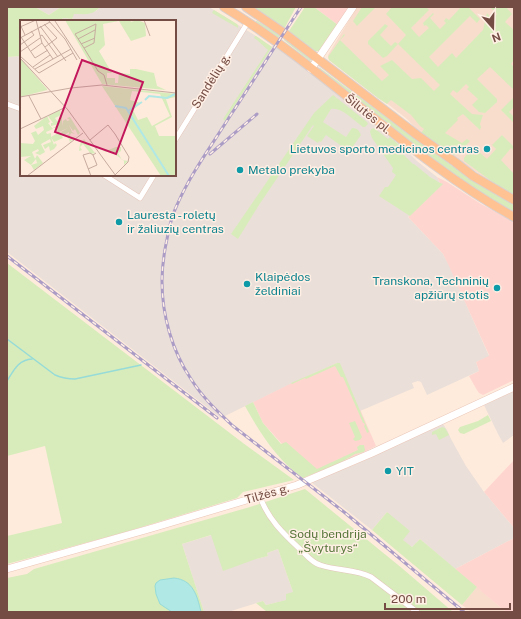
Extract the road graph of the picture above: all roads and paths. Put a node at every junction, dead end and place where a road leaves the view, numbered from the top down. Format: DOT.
graph roads {
  1 [pos="224,7"];
  2 [pos="246,7"];
  3 [pos="353,7"];
  4 [pos="254,12"];
  5 [pos="248,22"];
  6 [pos="318,59"];
  7 [pos="311,69"];
  8 [pos="7,104"];
  9 [pos="20,109"];
  10 [pos="176,138"];
  11 [pos="106,176"];
  12 [pos="153,176"];
  13 [pos="514,200"];
  14 [pos="514,217"];
  15 [pos="514,387"];
  16 [pos="260,496"];
  17 [pos="7,569"];
  18 [pos="417,612"];
  1 -- 5 [label="main road, Šilutės pl."];
  2 -- 4 [label="main road, Šilutės pl."];
  3 -- 6 [label="main road"];
  4 -- 5 [label="main road"];
  4 -- 6 [label="main road, Šilutės pl."];
  5 -- 7 [label="main road, Šilutės pl."];
  5 -- 10 [label="street, Sandėlių g."];
  6 -- 7 [label="main road"];
  6 -- 13 [label="main road, Šilutės pl."];
  7 -- 14 [label="main road, Šilutės pl."];
  8 -- 9 [label="street"];
  11 -- 12 [label="street"];
  15 -- 16 [label="main road, Tilžės g."];
  16 -- 17 [label="main road, Tilžės g."];
  16 -- 18 [label="street"];
}
